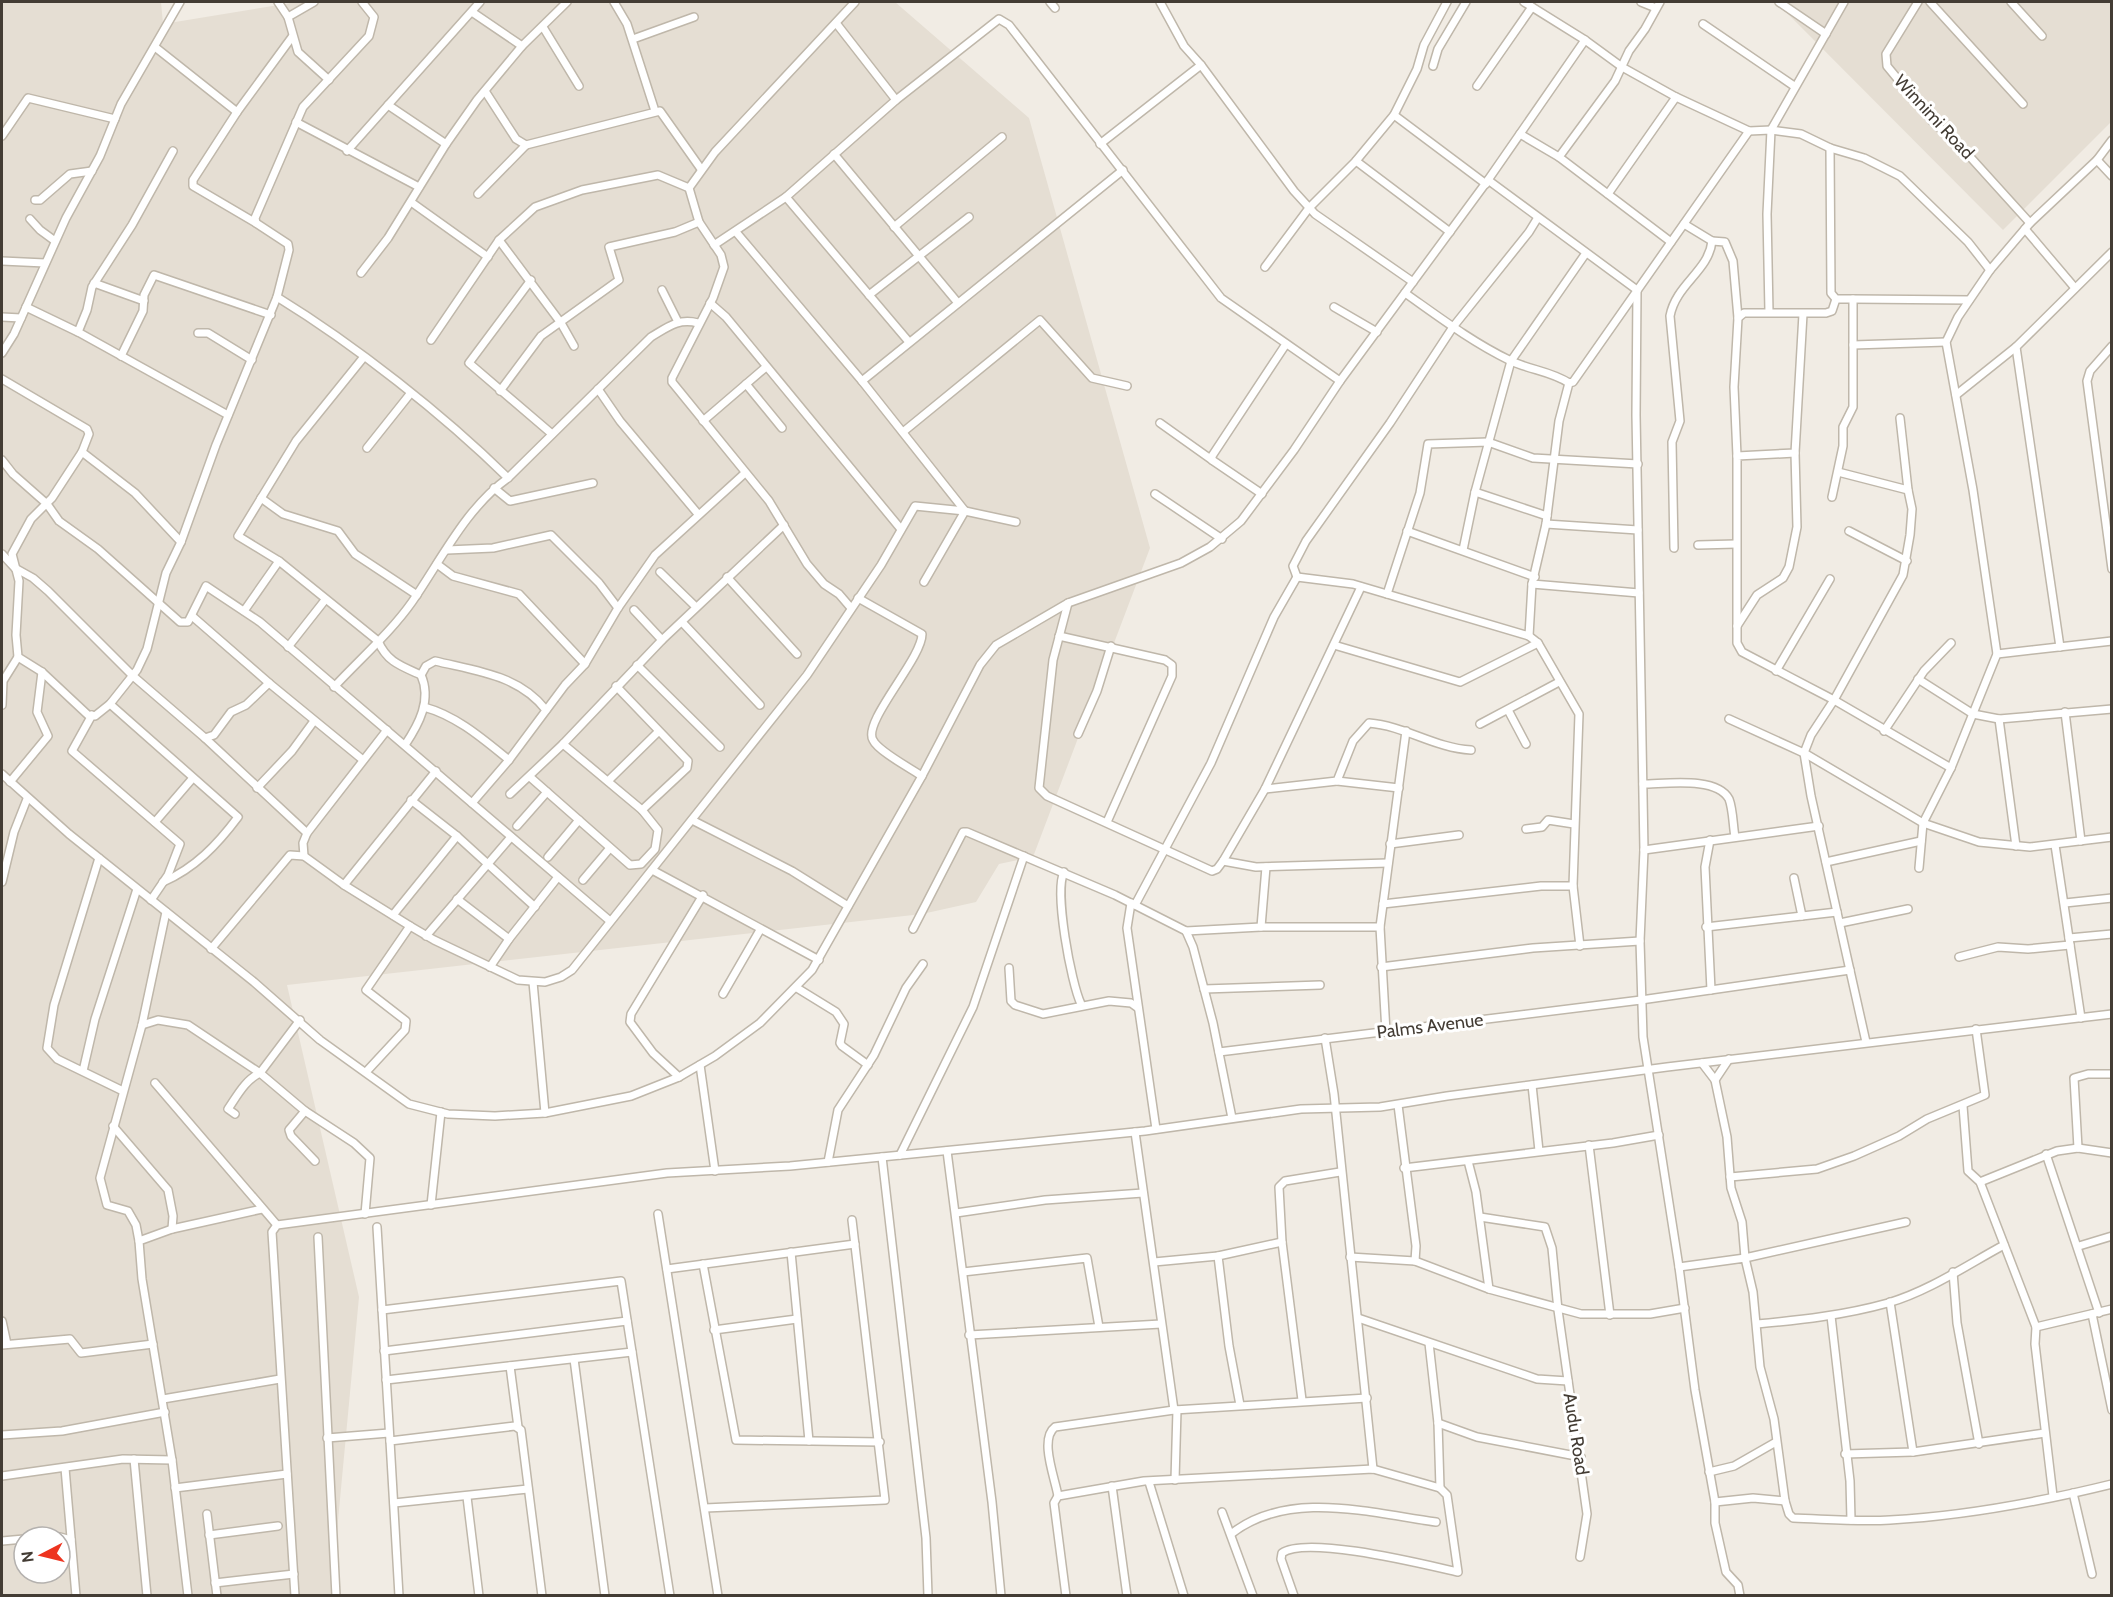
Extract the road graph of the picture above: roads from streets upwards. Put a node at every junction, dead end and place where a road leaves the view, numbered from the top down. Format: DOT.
graph roads {
  1 [pos="180,2"];
  2 [pos="278,2"];
  3 [pos="314,2"];
  4 [pos="362,2"];
  5 [pos="480,2"];
  6 [pos="567,2"];
  7 [pos="614,2"];
  8 [pos="855,2"];
  9 [pos="1050,2"];
  10 [pos="1160,2"];
  11 [pos="1448,2"];
  12 [pos="1466,2"];
  13 [pos="1524,2"];
  14 [pos="1641,2"];
  15 [pos="1779,2"];
  16 [pos="1844,2"];
  17 [pos="1918,2"];
  18 [pos="1930,2"];
  19 [pos="2011,2"];
  20 [pos="1658,5"];
  21 [pos="1532,7"];
  22 [pos="1055,8"];
  23 [pos="472,12"];
  24 [pos="694,16"];
  25 [pos="288,17"];
  26 [pos="836,23"];
  27 [pos="1703,24"];
  28 [pos="543,27"];
  29 [pos="1826,34"];
  30 [pos="2042,36"];
  31 [pos="292,37"];
  32 [pos="633,39"];
  33 [pos="1585,40"];
  34 [pos="522,46"];
  35 [pos="155,47"];
  36 [pos="1201,65"];
  37 [pos="1433,66"];
  38 [pos="1622,67"];
  39 [pos="329,80"];
  40 [pos="579,86"];
  41 [pos="1477,86"];
  42 [pos="1794,86"];
  43 [pos="485,91"];
  44 [pos="1676,97"];
  45 [pos="896,100"];
  46 [pos="2023,104"];
  47 [pos="388,105"];
  48 [pos="655,111"];
  49 [pos="237,112"];
  50 [pos="1394,115"];
  51 [pos="115,119"];
  52 [pos="296,122"];
  53 [pos="1771,130"];
  54 [pos="1749,131"];
  55 [pos="1521,134"];
  56 [pos="2,136"];
  57 [pos="1002,137"];
  58 [pos="2112,140"];
  59 [pos="446,144"];
  60 [pos="1100,144"];
  61 [pos="526,145"];
  62 [pos="1830,148"];
  63 [pos="174,151"];
  64 [pos="347,151"];
  65 [pos="834,154"];
  66 [pos="1559,158"];
  67 [pos="2097,160"];
  68 [pos="1356,161"];
  69 [pos="701,169"];
  70 [pos="1123,170"];
  71 [pos="92,171"];
  72 [pos="2112,176"];
  73 [pos="1487,182"];
  74 [pos="419,186"];
  75 [pos="689,188"];
  76 [pos="478,194"];
  77 [pos="1608,194"];
  78 [pos="786,197"];
  79 [pos="35,200"];
  80 [pos="411,202"];
  81 [pos="1309,208"];
  82 [pos="969,217"];
  83 [pos="30,219"];
  84 [pos="1537,219"];
  85 [pos="699,222"];
  86 [pos="256,223"];
  87 [pos="2030,223"];
  88 [pos="1684,224"];
  89 [pos="894,227"];
  90 [pos="2025,230"];
  91 [pos="736,232"];
  92 [pos="1450,232"];
  93 [pos="499,240"];
  94 [pos="55,241"];
  95 [pos="1671,242"];
  96 [pos="1712,242"];
  97 [pos="714,245"];
  98 [pos="2112,252"];
  99 [pos="1586,253"];
  100 [pos="918,256"];
  101 [pos="488,257"];
  102 [pos="2,261"];
  103 [pos="45,263"];
  104 [pos="1265,267"];
  105 [pos="1990,270"];
  106 [pos="361,273"];
  107 [pos="531,280"];
  108 [pos="1413,282"];
  109 [pos="94,283"];
  110 [pos="2075,288"];
  111 [pos="663,290"];
  112 [pos="1637,290"];
  113 [pos="1405,293"];
  114 [pos="869,295"];
  115 [pos="278,297"];
  116 [pos="1836,299"];
  117 [pos="1853,299"];
  118 [pos="144,300"];
  119 [pos="1969,300"];
  120 [pos="710,303"];
  121 [pos="958,303"];
  122 [pos="1334,306"];
  123 [pos="26,307"];
  124 [pos="1769,312"];
  125 [pos="1803,314"];
  126 [pos="271,315"];
  127 [pos="2,317"];
  128 [pos="21,318"];
  129 [pos="1738,318"];
  130 [pos="678,322"];
  131 [pos="561,323"];
  132 [pos="698,323"];
  133 [pos="1453,327"];
  134 [pos="78,332"];
  135 [pos="1377,332"];
  136 [pos="198,333"];
  137 [pos="431,339"];
  138 [pos="909,342"];
  139 [pos="1946,342"];
  140 [pos="1286,344"];
  141 [pos="1853,345"];
  142 [pos="574,346"];
  143 [pos="2112,346"];
  144 [pos="2016,347"];
  145 [pos="2,354"];
  146 [pos="121,356"];
  147 [pos="363,358"];
  148 [pos="252,360"];
  149 [pos="1511,361"];
  150 [pos="766,367"];
  151 [pos="2,379"];
  152 [pos="862,381"];
  153 [pos="1340,381"];
  154 [pos="1569,383"];
  155 [pos="746,384"];
  156 [pos="1127,386"];
  157 [pos="598,390"];
  158 [pos="500,391"];
  159 [pos="410,394"];
  160 [pos="1956,395"];
  161 [pos="228,415"];
  162 [pos="1900,418"];
  163 [pos="703,421"];
  164 [pos="1160,423"];
  165 [pos="782,428"];
  166 [pos="903,432"];
  167 [pos="552,434"];
  168 [pos="1488,442"];
  169 [pos="366,448"];
  170 [pos="82,452"];
  171 [pos="1795,453"];
  172 [pos="1737,456"];
  173 [pos="2,460"];
  174 [pos="1212,460"];
  175 [pos="1555,460"];
  176 [pos="1638,464"];
  177 [pos="1839,472"];
  178 [pos="745,473"];
  179 [pos="508,478"];
  180 [pos="593,483"];
  181 [pos="494,488"];
  182 [pos="1908,490"];
  183 [pos="1475,492"];
  184 [pos="1155,494"];
  185 [pos="1262,494"];
  186 [pos="1832,497"];
  187 [pos="261,498"];
  188 [pos="46,504"];
  189 [pos="965,511"];
  190 [pos="698,514"];
  191 [pos="1547,520"];
  192 [pos="1016,522"];
  193 [pos="784,525"];
  194 [pos="900,528"];
  195 [pos="1638,530"];
  196 [pos="1407,531"];
  197 [pos="1849,531"];
  198 [pos="1222,539"];
  199 [pos="181,542"];
  200 [pos="1736,544"];
  201 [pos="1698,545"];
  202 [pos="1674,548"];
  203 [pos="447,550"];
  204 [pos="1463,550"];
  205 [pos="2,554"];
  206 [pos="279,561"];
  207 [pos="1907,561"];
  208 [pos="437,564"];
  209 [pos="15,568"];
  210 [pos="2112,569"];
  211 [pos="660,572"];
  212 [pos="727,577"];
  213 [pos="1297,577"];
  214 [pos="1830,579"];
  215 [pos="1534,580"];
  216 [pos="924,582"];
  217 [pos="1361,587"];
  218 [pos="1639,593"];
  219 [pos="1387,594"];
  220 [pos="417,595"];
  221 [pos="858,598"];
  222 [pos="325,600"];
  223 [pos="1068,603"];
  224 [pos="158,605"];
  225 [pos="618,608"];
  226 [pos="696,608"];
  227 [pos="851,608"];
  228 [pos="634,610"];
  229 [pos="244,611"];
  230 [pos="192,616"];
  231 [pos="682,622"];
  232 [pos="1736,627"];
  233 [pos="1059,636"];
  234 [pos="1529,636"];
  235 [pos="662,640"];
  236 [pos="378,641"];
  237 [pos="2112,641"];
  238 [pos="1951,642"];
  239 [pos="1538,643"];
  240 [pos="1334,645"];
  241 [pos="1112,646"];
  242 [pos="288,647"];
  243 [pos="2060,647"];
  244 [pos="797,654"];
  245 [pos="1997,654"];
  246 [pos="18,657"];
  247 [pos="585,664"];
  248 [pos="637,665"];
  249 [pos="1776,671"];
  250 [pos="42,672"];
  251 [pos="133,675"];
  252 [pos="421,675"];
  253 [pos="1918,679"];
  254 [pos="1559,682"];
  255 [pos="269,683"];
  256 [pos="616,686"];
  257 [pos="334,687"];
  258 [pos="1834,700"];
  259 [pos="110,704"];
  260 [pos="2,705"];
  261 [pos="760,705"];
  262 [pos="424,707"];
  263 [pos="2112,709"];
  264 [pos="546,710"];
  265 [pos="1508,710"];
  266 [pos="2065,712"];
  267 [pos="1973,714"];
  268 [pos="92,716"];
  269 [pos="1729,719"];
  270 [pos="1999,719"];
  271 [pos="314,721"];
  272 [pos="1480,724"];
  273 [pos="387,730"];
  274 [pos="1406,731"];
  275 [pos="1884,731"];
  276 [pos="658,732"];
  277 [pos="1078,734"];
  278 [pos="205,738"];
  279 [pos="564,744"];
  280 [pos="1526,744"];
  281 [pos="405,745"];
  282 [pos="720,747"];
  283 [pos="1471,750"];
  284 [pos="1806,754"];
  285 [pos="363,760"];
  286 [pos="509,760"];
  287 [pos="1952,768"];
  288 [pos="436,771"];
  289 [pos="2,774"];
  290 [pos="922,776"];
  291 [pos="530,777"];
  292 [pos="192,779"];
  293 [pos="608,781"];
  294 [pos="1337,781"];
  295 [pos="10,782"];
  296 [pos="1643,784"];
  297 [pos="257,788"];
  298 [pos="1399,788"];
  299 [pos="1265,789"];
  300 [pos="547,792"];
  301 [pos="510,794"];
  302 [pos="27,799"];
  303 [pos="411,800"];
  304 [pos="472,802"];
  305 [pos="642,810"];
  306 [pos="579,820"];
  307 [pos="692,820"];
  308 [pos="155,822"];
  309 [pos="1107,822"];
  310 [pos="1923,823"];
  311 [pos="1574,824"];
  312 [pos="517,826"];
  313 [pos="1819,826"];
  314 [pos="1526,829"];
  315 [pos="307,833"];
  316 [pos="1459,835"];
  317 [pos="457,836"];
  318 [pos="511,837"];
  319 [pos="1735,837"];
  320 [pos="2112,837"];
  321 [pos="1710,840"];
  322 [pos="1921,841"];
  323 [pos="2081,841"];
  324 [pos="1390,844"];
  325 [pos="2055,845"];
  326 [pos="2016,846"];
  327 [pos="610,848"];
  328 [pos="1164,850"];
  329 [pos="1644,850"];
  330 [pos="304,856"];
  331 [pos="1024,856"];
  332 [pos="548,857"];
  333 [pos="99,858"];
  334 [pos="1223,861"];
  335 [pos="1826,862"];
  336 [pos="1388,863"];
  337 [pos="486,864"];
  338 [pos="1266,867"];
  339 [pos="1919,868"];
  340 [pos="654,871"];
  341 [pos="1064,872"];
  342 [pos="558,878"];
  343 [pos="1794,878"];
  344 [pos="583,880"];
  345 [pos="2,882"];
  346 [pos="163,882"];
  347 [pos="344,885"];
  348 [pos="1574,886"];
  349 [pos="137,889"];
  350 [pos="703,895"];
  351 [pos="2112,898"];
  352 [pos="457,899"];
  353 [pos="151,900"];
  354 [pos="2065,903"];
  355 [pos="1133,904"];
  356 [pos="1383,904"];
  357 [pos="848,906"];
  358 [pos="535,907"];
  359 [pos="1908,909"];
  360 [pos="166,912"];
  361 [pos="1837,912"];
  362 [pos="393,915"];
  363 [pos="1802,916"];
  364 [pos="609,921"];
  365 [pos="1840,923"];
  366 [pos="410,926"];
  367 [pos="1260,927"];
  368 [pos="1380,927"];
  369 [pos="1706,927"];
  370 [pos="913,928"];
  371 [pos="760,930"];
  372 [pos="1186,931"];
  373 [pos="2112,934"];
  374 [pos="426,936"];
  375 [pos="508,939"];
  376 [pos="1640,941"];
  377 [pos="2069,942"];
  378 [pos="1580,946"];
  379 [pos="211,949"];
  380 [pos="1959,957"];
  381 [pos="819,960"];
  382 [pos="923,964"];
  383 [pos="490,967"];
  384 [pos="1381,967"];
  385 [pos="1009,968"];
  386 [pos="1850,970"];
  387 [pos="533,982"];
  388 [pos="1320,985"];
  389 [pos="797,988"];
  390 [pos="1204,989"];
  391 [pos="1711,990"];
  392 [pos="723,994"];
  393 [pos="1641,1000"];
  394 [pos="1081,1004"];
  395 [pos="1138,1008"];
  396 [pos="2112,1014"];
  397 [pos="2081,1018"];
  398 [pos="300,1020"];
  399 [pos="142,1025"];
  400 [pos="1976,1029"];
  401 [pos="1386,1032"];
  402 [pos="1325,1038"];
  403 [pos="1866,1042"];
  404 [pos="1219,1052"];
  405 [pos="1729,1059"];
  406 [pos="1702,1063"];
  407 [pos="700,1065"];
  408 [pos="868,1065"];
  409 [pos="1646,1070"];
  410 [pos="83,1071"];
  411 [pos="366,1072"];
  412 [pos="260,1073"];
  413 [pos="2112,1074"];
  414 [pos="679,1077"];
  415 [pos="1715,1080"];
  416 [pos="155,1083"];
  417 [pos="1532,1085"];
  418 [pos="123,1091"];
  419 [pos="1398,1105"];
  420 [pos="1963,1106"];
  421 [pos="1336,1108"];
  422 [pos="306,1111"];
  423 [pos="441,1112"];
  424 [pos="545,1113"];
  425 [pos="235,1114"];
  426 [pos="1232,1118"];
  427 [pos="113,1126"];
  428 [pos="1156,1129"];
  429 [pos="1135,1132"];
  430 [pos="1659,1135"];
  431 [pos="1589,1145"];
  432 [pos="2078,1149"];
  433 [pos="947,1151"];
  434 [pos="1539,1151"];
  435 [pos="2112,1153"];
  436 [pos="2046,1154"];
  437 [pos="900,1155"];
  438 [pos="882,1157"];
  439 [pos="315,1161"];
  440 [pos="1468,1161"];
  441 [pos="828,1162"];
  442 [pos="1404,1168"];
  443 [pos="715,1171"];
  444 [pos="1340,1172"];
  445 [pos="1730,1177"];
  446 [pos="1980,1182"];
  447 [pos="1143,1193"];
  448 [pos="431,1205"];
  449 [pos="262,1209"];
  450 [pos="956,1213"];
  451 [pos="365,1214"];
  452 [pos="658,1214"];
  453 [pos="1480,1217"];
  454 [pos="852,1220"];
  455 [pos="1906,1222"];
  456 [pos="277,1225"];
  457 [pos="377,1227"];
  458 [pos="172,1229"];
  459 [pos="2112,1236"];
  460 [pos="318,1237"];
  461 [pos="139,1241"];
  462 [pos="1282,1242"];
  463 [pos="855,1244"];
  464 [pos="2004,1245"];
  465 [pos="2079,1246"];
  466 [pos="791,1252"];
  467 [pos="1218,1256"];
  468 [pos="1350,1257"];
  469 [pos="1745,1258"];
  470 [pos="1415,1261"];
  471 [pos="1154,1262"];
  472 [pos="703,1264"];
  473 [pos="1680,1267"];
  474 [pos="667,1269"];
  475 [pos="963,1272"];
  476 [pos="1953,1272"];
  477 [pos="1489,1289"];
  478 [pos="1890,1302"];
  479 [pos="1685,1308"];
  480 [pos="2112,1309"];
  481 [pos="382,1310"];
  482 [pos="1558,1310"];
  483 [pos="2095,1314"];
  484 [pos="1610,1316"];
  485 [pos="1831,1316"];
  486 [pos="1358,1317"];
  487 [pos="797,1319"];
  488 [pos="2,1321"];
  489 [pos="627,1321"];
  490 [pos="1161,1324"];
  491 [pos="1757,1324"];
  492 [pos="1099,1327"];
  493 [pos="2036,1327"];
  494 [pos="714,1330"];
  495 [pos="969,1335"];
  496 [pos="1429,1343"];
  497 [pos="153,1344"];
  498 [pos="4,1345"];
  499 [pos="384,1351"];
  500 [pos="632,1352"];
  501 [pos="574,1359"];
  502 [pos="510,1366"];
  503 [pos="280,1379"];
  504 [pos="386,1380"];
  505 [pos="1568,1381"];
  506 [pos="2109,1381"];
  507 [pos="1367,1398"];
  508 [pos="163,1399"];
  509 [pos="1302,1400"];
  510 [pos="1240,1405"];
  511 [pos="1176,1410"];
  512 [pos="2112,1410"];
  513 [pos="165,1412"];
  514 [pos="1438,1423"];
  515 [pos="518,1427"];
  516 [pos="2045,1433"];
  517 [pos="2,1435"];
  518 [pos="390,1437"];
  519 [pos="327,1438"];
  520 [pos="809,1441"];
  521 [pos="880,1442"];
  522 [pos="1776,1442"];
  523 [pos="1979,1444"];
  524 [pos="1912,1452"];
  525 [pos="1845,1454"];
  526 [pos="1581,1457"];
  527 [pos="134,1459"];
  528 [pos="172,1460"];
  529 [pos="65,1468"];
  530 [pos="1373,1469"];
  531 [pos="1709,1472"];
  532 [pos="287,1474"];
  533 [pos="2,1476"];
  534 [pos="1175,1480"];
  535 [pos="1149,1482"];
  536 [pos="2112,1484"];
  537 [pos="1112,1486"];
  538 [pos="175,1488"];
  539 [pos="1440,1488"];
  540 [pos="528,1489"];
  541 [pos="2073,1493"];
  542 [pos="1058,1496"];
  543 [pos="2053,1496"];
  544 [pos="467,1497"];
  545 [pos="1785,1501"];
  546 [pos="1715,1502"];
  547 [pos="394,1503"];
  548 [pos="705,1508"];
  549 [pos="1222,1512"];
  550 [pos="207,1514"];
  551 [pos="1851,1520"];
  552 [pos="1436,1522"];
  553 [pos="70,1525"];
  554 [pos="278,1526"];
  555 [pos="1231,1534"];
  556 [pos="209,1535"];
  557 [pos="72,1551"];
  558 [pos="1580,1557"];
  559 [pos="294,1574"];
  560 [pos="2092,1574"];
  561 [pos="215,1583"];
  562 [pos="76,1596"];
  563 [pos="147,1596"];
  564 [pos="188,1596"];
  565 [pos="217,1596"];
  566 [pos="295,1596"];
  567 [pos="336,1596"];
  568 [pos="399,1596"];
  569 [pos="479,1596"];
  570 [pos="543,1596"];
  571 [pos="605,1596"];
  572 [pos="670,1596"];
  573 [pos="718,1596"];
  574 [pos="928,1596"];
  575 [pos="1001,1596"];
  576 [pos="1066,1596"];
  577 [pos="1127,1596"];
  578 [pos="1184,1596"];
  579 [pos="1253,1596"];
  580 [pos="1294,1596"];
  581 [pos="1740,1596"];
  1 -- 35 [label="street"];
  2 -- 25 [label="street"];
  3 -- 25 [label="street"];
  4 -- 39 [label="street"];
  5 -- 23 [label="street"];
  6 -- 28 [label="street"];
  7 -- 32 [label="street"];
  8 -- 26 [label="street"];
  9 -- 22 [label="street"];
  10 -- 36 [label="street"];
  11 -- 50 [label="street"];
  12 -- 37 [label="street"];
  13 -- 21 [label="street"];
  14 -- 20 [label="street"];
  15 -- 29 [label="street"];
  16 -- 29 [label="street"];
  17 -- 87 [label="street, Winnimi Road"];
  18 -- 46 [label="street"];
  19 -- 30 [label="street"];
  20 -- 38 [label="street"];
  21 -- 33 [label="street"];
  21 -- 41 [label="street"];
  23 -- 34 [label="street"];
  23 -- 47 [label="street"];
  24 -- 32 [label="street"];
  25 -- 31 [label="street"];
  26 -- 45 [label="street"];
  26 -- 69 [label="street"];
  27 -- 42 [label="street"];
  28 -- 34 [label="street"];
  28 -- 40 [label="street"];
  29 -- 42 [label="street"];
  31 -- 39 [label="street"];
  31 -- 49 [label="street"];
  32 -- 48 [label="street"];
  33 -- 38 [label="street"];
  33 -- 55 [label="street"];
  34 -- 43 [label="street"];
  35 -- 49 [label="street"];
  35 -- 51 [label="street"];
  36 -- 60 [label="street"];
  36 -- 81 [label="street"];
  38 -- 44 [label="street"];
  38 -- 66 [label="street"];
  39 -- 52 [label="street"];
  42 -- 53 [label="street"];
  43 -- 59 [label="street"];
  43 -- 61 [label="street"];
  44 -- 54 [label="street"];
  44 -- 77 [label="street"];
  45 -- 60 [label="street"];
  45 -- 65 [label="street"];
  47 -- 59 [label="street"];
  47 -- 64 [label="street"];
  48 -- 61 [label="street"];
  48 -- 69 [label="street"];
  49 -- 86 [label="street"];
  50 -- 68 [label="street"];
  50 -- 73 [label="street"];
  51 -- 56 [label="street"];
  51 -- 71 [label="street"];
  52 -- 64 [label="street"];
  52 -- 86 [label="street"];
  53 -- 54 [label="street"];
  53 -- 62 [label="street"];
  53 -- 124 [label="street"];
  54 -- 88 [label="street"];
  55 -- 66 [label="street"];
  55 -- 73 [label="street"];
  57 -- 89 [label="street"];
  58 -- 67 [label="street"];
  59 -- 74 [label="street"];
  60 -- 70 [label="street"];
  61 -- 76 [label="street"];
  62 -- 105 [label="street"];
  62 -- 116 [label="street"];
  63 -- 109 [label="street"];
  64 -- 74 [label="street"];
  65 -- 78 [label="street"];
  65 -- 89 [label="street"];
  66 -- 77 [label="street"];
  67 -- 72 [label="street"];
  67 -- 87 [label="street"];
  68 -- 81 [label="street"];
  68 -- 92 [label="street"];
  69 -- 75 [label="street"];
  70 -- 121 [label="street"];
  70 -- 140 [label="street"];
  71 -- 79 [label="street"];
  71 -- 94 [label="street"];
  73 -- 84 [label="street"];
  73 -- 92 [label="street"];
  74 -- 80 [label="street"];
  75 -- 85 [label="street"];
  75 -- 93 [label="street"];
  77 -- 95 [label="street"];
  78 -- 91 [label="street"];
  78 -- 114 [label="street"];
  80 -- 101 [label="street"];
  80 -- 106 [label="street"];
  81 -- 104 [label="street"];
  81 -- 108 [label="street"];
  82 -- 100 [label="street"];
  83 -- 94 [label="street"];
  84 -- 99 [label="street"];
  84 -- 133 [label="street"];
  85 -- 97 [label="street"];
  85 -- 131 [label="street"];
  86 -- 115 [label="street"];
  87 -- 90 [label="street"];
  88 -- 95 [label="street"];
  88 -- 96 [label="street"];
  89 -- 100 [label="street"];
  90 -- 105 [label="street"];
  90 -- 110 [label="street"];
  91 -- 97 [label="street"];
  91 -- 152 [label="street"];
  92 -- 108 [label="street"];
  93 -- 101 [label="street"];
  93 -- 107 [label="street"];
  94 -- 103 [label="street"];
  95 -- 112 [label="street"];
  96 -- 129 [label="street"];
  96 -- 202 [label="street"];
  97 -- 120 [label="street"];
  98 -- 110 [label="street"];
  99 -- 112 [label="street"];
  99 -- 149 [label="street"];
  100 -- 114 [label="street"];
  100 -- 121 [label="street"];
  101 -- 137 [label="street"];
  102 -- 103 [label="street"];
  103 -- 123 [label="street"];
  105 -- 119 [label="street"];
  107 -- 131 [label="street"];
  107 -- 158 [label="street"];
  108 -- 113 [label="street"];
  109 -- 118 [label="street"];
  109 -- 134 [label="street"];
  110 -- 144 [label="street"];
  111 -- 130 [label="street"];
  112 -- 154 [label="street"];
  112 -- 176 [label="street"];
  113 -- 133 [label="street"];
  113 -- 135 [label="street"];
  114 -- 138 [label="street"];
  115 -- 126 [label="street"];
  115 -- 147 [label="street"];
  116 -- 117 [label="street"];
  116 -- 125 [label="street"];
  117 -- 119 [label="street"];
  117 -- 141 [label="street"];
  118 -- 126 [label="street"];
  118 -- 146 [label="street"];
  119 -- 139 [label="street"];
  120 -- 132 [label="street"];
  120 -- 150 [label="street"];
  121 -- 138 [label="street"];
  122 -- 135 [label="street"];
  123 -- 128 [label="street"];
  123 -- 134 [label="street"];
  124 -- 125 [label="street"];
  124 -- 129 [label="street"];
  125 -- 171 [label="street"];
  126 -- 148 [label="street"];
  127 -- 128 [label="street"];
  128 -- 145 [label="street"];
  129 -- 172 [label="street"];
  130 -- 132 [label="street"];
  130 -- 157 [label="street"];
  131 -- 142 [label="street"];
  131 -- 158 [label="street"];
  132 -- 163 [label="street"];
  133 -- 149 [label="street"];
  133 -- 213 [label="street"];
  134 -- 146 [label="street"];
  135 -- 153 [label="street"];
  136 -- 148 [label="street"];
  138 -- 152 [label="street"];
  139 -- 141 [label="street"];
  139 -- 160 [label="street"];
  140 -- 153 [label="street"];
  140 -- 174 [label="street"];
  141 -- 177 [label="street"];
  143 -- 210 [label="street"];
  144 -- 160 [label="street"];
  144 -- 243 [label="street"];
  146 -- 161 [label="street"];
  147 -- 159 [label="street"];
  147 -- 187 [label="street"];
  148 -- 161 [label="street"];
  149 -- 154 [label="street"];
  149 -- 168 [label="street"];
  150 -- 155 [label="street"];
  150 -- 194 [label="street"];
  151 -- 170 [label="street"];
  152 -- 166 [label="street"];
  153 -- 185 [label="street"];
  154 -- 175 [label="street"];
  155 -- 163 [label="street"];
  155 -- 165 [label="street"];
  156 -- 166 [label="street"];
  157 -- 167 [label="street"];
  157 -- 190 [label="street"];
  158 -- 167 [label="street"];
  159 -- 169 [label="street"];
  159 -- 179 [label="street"];
  160 -- 245 [label="street"];
  161 -- 199 [label="street"];
  162 -- 182 [label="street"];
  163 -- 178 [label="street"];
  164 -- 174 [label="street"];
  166 -- 189 [label="street"];
  167 -- 179 [label="street"];
  168 -- 175 [label="street"];
  168 -- 183 [label="street"];
  168 -- 196 [label="street"];
  170 -- 188 [label="street"];
  170 -- 199 [label="street"];
  171 -- 172 [label="street"];
  171 -- 232 [label="street"];
  172 -- 200 [label="street"];
  173 -- 188 [label="street"];
  174 -- 185 [label="street"];
  175 -- 176 [label="street"];
  175 -- 191 [label="street"];
  176 -- 195 [label="street"];
  177 -- 182 [label="street"];
  177 -- 186 [label="street"];
  178 -- 190 [label="street"];
  178 -- 193 [label="street"];
  179 -- 181 [label="street"];
  180 -- 181 [label="street"];
  181 -- 203 [label="street"];
  182 -- 207 [label="street"];
  183 -- 191 [label="street"];
  183 -- 204 [label="street"];
  184 -- 198 [label="street"];
  185 -- 198 [label="street"];
  187 -- 206 [label="street"];
  187 -- 220 [label="street"];
  188 -- 209 [label="street"];
  188 -- 224 [label="street"];
  189 -- 192 [label="street"];
  189 -- 194 [label="street"];
  189 -- 216 [label="street"];
  190 -- 225 [label="street"];
  191 -- 195 [label="street"];
  191 -- 215 [label="street"];
  193 -- 212 [label="street"];
  193 -- 227 [label="street"];
  194 -- 221 [label="street"];
  195 -- 218 [label="street"];
  196 -- 204 [label="street"];
  196 -- 219 [label="street"];
  197 -- 207 [label="street"];
  198 -- 223 [label="street"];
  199 -- 224 [label="street"];
  200 -- 201 [label="street"];
  200 -- 232 [label="street"];
  203 -- 208 [label="street"];
  203 -- 225 [label="street"];
  204 -- 215 [label="street"];
  205 -- 209 [label="street"];
  206 -- 222 [label="street"];
  206 -- 229 [label="street"];
  207 -- 258 [label="street"];
  208 -- 220 [label="street"];
  208 -- 247 [label="street"];
  209 -- 246 [label="street"];
  209 -- 251 [label="street"];
  211 -- 226 [label="street"];
  212 -- 226 [label="street"];
  212 -- 244 [label="street"];
  213 -- 217 [label="street"];
  213 -- 328 [label="street"];
  214 -- 249 [label="street"];
  215 -- 218 [label="street"];
  215 -- 234 [label="street"];
  217 -- 219 [label="street"];
  217 -- 240 [label="street"];
  218 -- 296 [label="street"];
  219 -- 234 [label="street"];
  220 -- 236 [label="street"];
  221 -- 227 [label="street"];
  221 -- 290 [label="street"];
  222 -- 236 [label="street"];
  222 -- 242 [label="street"];
  223 -- 233 [label="street"];
  223 -- 290 [label="street"];
  224 -- 230 [label="street"];
  224 -- 251 [label="street"];
  225 -- 247 [label="street"];
  226 -- 231 [label="street"];
  227 -- 307 [label="street"];
  228 -- 235 [label="street"];
  229 -- 230 [label="street"];
  229 -- 242 [label="street"];
  230 -- 255 [label="street"];
  231 -- 235 [label="street"];
  231 -- 261 [label="street"];
  232 -- 249 [label="street"];
  233 -- 241 [label="street"];
  233 -- 309 [label="street"];
  234 -- 239 [label="street"];
  235 -- 248 [label="street"];
  236 -- 252 [label="street"];
  236 -- 257 [label="street"];
  237 -- 243 [label="street"];
  238 -- 253 [label="street"];
  239 -- 240 [label="street"];
  239 -- 254 [label="street"];
  240 -- 299 [label="street"];
  241 -- 277 [label="street"];
  241 -- 309 [label="street"];
  242 -- 257 [label="street"];
  243 -- 245 [label="street"];
  245 -- 267 [label="street"];
  246 -- 250 [label="street"];
  246 -- 260 [label="street"];
  247 -- 264 [label="street"];
  248 -- 256 [label="street"];
  248 -- 282 [label="street"];
  249 -- 258 [label="street"];
  250 -- 268 [label="street"];
  250 -- 295 [label="street"];
  251 -- 259 [label="street"];
  251 -- 278 [label="street"];
  252 -- 262 [label="street"];
  252 -- 264 [label="street"];
  253 -- 267 [label="street"];
  253 -- 275 [label="street"];
  254 -- 265 [label="street"];
  254 -- 311 [label="street"];
  255 -- 271 [label="street"];
  255 -- 278 [label="street"];
  256 -- 276 [label="street"];
  256 -- 279 [label="street"];
  257 -- 273 [label="street"];
  258 -- 275 [label="street"];
  258 -- 284 [label="street"];
  259 -- 268 [label="street"];
  259 -- 292 [label="street"];
  262 -- 281 [label="street"];
  262 -- 286 [label="street"];
  263 -- 266 [label="street"];
  264 -- 286 [label="street"];
  265 -- 272 [label="street"];
  265 -- 280 [label="street"];
  266 -- 270 [label="street"];
  266 -- 323 [label="street"];
  267 -- 270 [label="street"];
  267 -- 287 [label="street"];
  268 -- 308 [label="street"];
  269 -- 284 [label="street"];
  270 -- 326 [label="street"];
  271 -- 285 [label="street"];
  271 -- 297 [label="street"];
  273 -- 281 [label="street"];
  273 -- 285 [label="street"];
  274 -- 283 [label="street"];
  274 -- 294 [label="street"];
  274 -- 298 [label="street"];
  275 -- 287 [label="street"];
  276 -- 293 [label="street"];
  276 -- 305 [label="street"];
  278 -- 297 [label="street"];
  279 -- 291 [label="street"];
  279 -- 293 [label="street"];
  281 -- 288 [label="street"];
  284 -- 310 [label="street"];
  284 -- 313 [label="street"];
  285 -- 315 [label="street"];
  286 -- 304 [label="street"];
  287 -- 310 [label="street"];
  288 -- 303 [label="street"];
  288 -- 304 [label="street"];
  289 -- 295 [label="street"];
  290 -- 357 [label="street"];
  291 -- 300 [label="street"];
  291 -- 301 [label="street"];
  292 -- 308 [label="street"];
  292 -- 346 [label="street"];
  293 -- 305 [label="street"];
  294 -- 298 [label="street"];
  294 -- 299 [label="street"];
  295 -- 302 [label="street"];
  296 -- 319 [label="street"];
  296 -- 329 [label="street"];
  297 -- 315 [label="street"];
  298 -- 324 [label="street"];
  299 -- 334 [label="street"];
  300 -- 306 [label="street"];
  300 -- 312 [label="street"];
  302 -- 333 [label="street"];
  302 -- 345 [label="street"];
  303 -- 317 [label="street"];
  303 -- 347 [label="street"];
  304 -- 318 [label="street"];
  305 -- 327 [label="street"];
  306 -- 327 [label="street"];
  306 -- 332 [label="street"];
  307 -- 340 [label="street"];
  307 -- 357 [label="street"];
  308 -- 346 [label="street"];
  309 -- 328 [label="street"];
  310 -- 322 [label="street"];
  310 -- 326 [label="street"];
  311 -- 314 [label="street"];
  311 -- 348 [label="street"];
  313 -- 319 [label="street"];
  313 -- 335 [label="street"];
  315 -- 330 [label="street"];
  316 -- 324 [label="street"];
  317 -- 337 [label="street"];
  317 -- 362 [label="street"];
  318 -- 337 [label="street"];
  318 -- 342 [label="street"];
  319 -- 321 [label="street"];
  320 -- 323 [label="street"];
  321 -- 329 [label="street"];
  321 -- 369 [label="street"];
  322 -- 335 [label="street"];
  322 -- 339 [label="street"];
  323 -- 325 [label="street"];
  324 -- 336 [label="street"];
  325 -- 326 [label="street"];
  325 -- 354 [label="street"];
  327 -- 344 [label="street"];
  328 -- 334 [label="street"];
  328 -- 355 [label="street"];
  329 -- 376 [label="street"];
  330 -- 347 [label="street"];
  330 -- 379 [label="street"];
  331 -- 341 [label="street"];
  331 -- 370 [label="street"];
  331 -- 437 [label="street"];
  333 -- 349 [label="street"];
  333 -- 410 [label="street"];
  334 -- 338 [label="street"];
  335 -- 361 [label="street"];
  336 -- 338 [label="street"];
  336 -- 356 [label="street"];
  337 -- 352 [label="street"];
  337 -- 358 [label="street"];
  338 -- 367 [label="street"];
  340 -- 350 [label="street"];
  340 -- 364 [label="street"];
  341 -- 355 [label="street"];
  341 -- 394 [label="street"];
  342 -- 358 [label="street"];
  342 -- 364 [label="street"];
  343 -- 363 [label="street"];
  346 -- 353 [label="street"];
  347 -- 362 [label="street"];
  348 -- 356 [label="street"];
  348 -- 378 [label="street"];
  349 -- 353 [label="street"];
  349 -- 410 [label="street"];
  350 -- 371 [label="street"];
  350 -- 414 [label="street"];
  351 -- 354 [label="street"];
  352 -- 374 [label="street"];
  352 -- 375 [label="street"];
  353 -- 360 [label="street"];
  354 -- 377 [label="street"];
  355 -- 372 [label="street"];
  355 -- 395 [label="street"];
  356 -- 368 [label="street"];
  357 -- 381 [label="street"];
  358 -- 375 [label="street"];
  359 -- 365 [label="street"];
  360 -- 379 [label="street"];
  360 -- 399 [label="street"];
  361 -- 363 [label="street"];
  361 -- 365 [label="street"];
  362 -- 366 [label="street"];
  363 -- 369 [label="street"];
  364 -- 387 [label="street"];
  365 -- 386 [label="street"];
  366 -- 374 [label="street"];
  366 -- 411 [label="street"];
  367 -- 368 [label="street"];
  367 -- 372 [label="street"];
  368 -- 384 [label="street"];
  369 -- 391 [label="street"];
  371 -- 381 [label="street"];
  371 -- 392 [label="street"];
  372 -- 390 [label="street"];
  373 -- 377 [label="street"];
  374 -- 383 [label="street"];
  375 -- 383 [label="street"];
  376 -- 378 [label="street"];
  376 -- 393 [label="street"];
  377 -- 380 [label="street"];
  377 -- 397 [label="street"];
  378 -- 384 [label="street"];
  379 -- 398 [label="street"];
  381 -- 389 [label="street"];
  382 -- 408 [label="street"];
  383 -- 387 [label="street"];
  384 -- 401 [label="street"];
  385 -- 394 [label="street"];
  386 -- 391 [label="street, Palms Avenue"];
  386 -- 403 [label="street"];
  387 -- 424 [label="street"];
  388 -- 390 [label="street"];
  389 -- 407 [label="street"];
  389 -- 408 [label="street"];
  390 -- 404 [label="street"];
  391 -- 393 [label="street, Palms Avenue"];
  393 -- 401 [label="street, Palms Avenue"];
  393 -- 409 [label="street"];
  394 -- 395 [label="street"];
  395 -- 428 [label="street"];
  396 -- 397 [label="street"];
  397 -- 400 [label="street"];
  398 -- 411 [label="street"];
  398 -- 412 [label="street"];
  399 -- 412 [label="street"];
  399 -- 418 [label="street"];
  400 -- 403 [label="street"];
  400 -- 420 [label="street"];
  401 -- 402 [label="street, Palms Avenue"];
  402 -- 404 [label="street, Palms Avenue"];
  402 -- 421 [label="street"];
  403 -- 405 [label="street"];
  404 -- 426 [label="street"];
  405 -- 406 [label="street"];
  405 -- 415 [label="street"];
  406 -- 409 [label="street"];
  406 -- 415 [label="street"];
  407 -- 414 [label="street"];
  407 -- 443 [label="street"];
  408 -- 441 [label="street"];
  409 -- 417 [label="street"];
  409 -- 430 [label="street"];
  410 -- 418 [label="street"];
  411 -- 423 [label="street"];
  412 -- 422 [label="street"];
  412 -- 425 [label="street"];
  413 -- 432 [label="street"];
  414 -- 424 [label="street"];
  415 -- 445 [label="street"];
  416 -- 449 [label="street"];
  417 -- 419 [label="street"];
  417 -- 434 [label="street"];
  418 -- 427 [label="street"];
  419 -- 421 [label="street"];
  419 -- 442 [label="street"];
  420 -- 445 [label="street"];
  420 -- 446 [label="street"];
  421 -- 426 [label="street"];
  421 -- 444 [label="street"];
  422 -- 439 [label="street"];
  422 -- 451 [label="street"];
  423 -- 424 [label="street"];
  423 -- 448 [label="street"];
  426 -- 428 [label="street"];
  427 -- 458 [label="street"];
  427 -- 461 [label="street"];
  428 -- 429 [label="street"];
  429 -- 433 [label="street"];
  429 -- 447 [label="street"];
  430 -- 431 [label="street"];
  430 -- 473 [label="street"];
  431 -- 434 [label="street"];
  431 -- 484 [label="street"];
  432 -- 435 [label="street"];
  432 -- 436 [label="street"];
  433 -- 437 [label="street"];
  433 -- 450 [label="street"];
  434 -- 440 [label="street"];
  436 -- 446 [label="street"];
  436 -- 465 [label="street"];
  437 -- 438 [label="street"];
  438 -- 441 [label="street"];
  438 -- 574 [label="street"];
  440 -- 442 [label="street"];
  440 -- 453 [label="street"];
  441 -- 443 [label="street"];
  442 -- 470 [label="street"];
  443 -- 448 [label="street"];
  444 -- 462 [label="street"];
  444 -- 468 [label="street"];
  445 -- 469 [label="street"];
  446 -- 464 [label="street"];
  447 -- 450 [label="street"];
  447 -- 471 [label="street"];
  448 -- 451 [label="street"];
  449 -- 456 [label="street"];
  449 -- 458 [label="street"];
  450 -- 475 [label="street"];
  451 -- 456 [label="street"];
  452 -- 474 [label="street"];
  453 -- 477 [label="street"];
  453 -- 482 [label="street, Audu Road"];
  454 -- 463 [label="street"];
  455 -- 469 [label="street"];
  456 -- 503 [label="street"];
  457 -- 481 [label="street"];
  458 -- 461 [label="street"];
  459 -- 465 [label="street"];
  460 -- 519 [label="street"];
  461 -- 497 [label="street"];
  462 -- 467 [label="street"];
  462 -- 509 [label="street"];
  463 -- 466 [label="street"];
  463 -- 521 [label="street"];
  464 -- 476 [label="street"];
  464 -- 493 [label="street"];
  465 -- 483 [label="street"];
  466 -- 472 [label="street"];
  466 -- 487 [label="street"];
  467 -- 471 [label="street"];
  467 -- 510 [label="street"];
  468 -- 470 [label="street"];
  468 -- 486 [label="street"];
  469 -- 473 [label="street"];
  469 -- 491 [label="street"];
  470 -- 477 [label="street"];
  471 -- 490 [label="street"];
  472 -- 474 [label="street"];
  472 -- 494 [label="street"];
  473 -- 479 [label="street"];
  474 -- 548 [label="street"];
  475 -- 492 [label="street"];
  475 -- 495 [label="street"];
  476 -- 478 [label="street"];
  476 -- 523 [label="street"];
  477 -- 482 [label="street"];
  478 -- 485 [label="street"];
  478 -- 524 [label="street"];
  479 -- 484 [label="street"];
  479 -- 531 [label="street"];
  480 -- 483 [label="street"];
  481 -- 489 [label="street"];
  481 -- 499 [label="street"];
  482 -- 484 [label="street"];
  482 -- 505 [label="street, Audu Road"];
  483 -- 493 [label="street"];
  483 -- 506 [label="street"];
  485 -- 491 [label="street"];
  485 -- 525 [label="street"];
  486 -- 496 [label="street"];
  486 -- 507 [label="street"];
  487 -- 494 [label="street"];
  487 -- 520 [label="street"];
  488 -- 498 [label="street"];
  489 -- 499 [label="street"];
  489 -- 500 [label="street"];
  490 -- 492 [label="street"];
  490 -- 511 [label="street"];
  491 -- 522 [label="street"];
  492 -- 495 [label="street"];
  493 -- 516 [label="street"];
  494 -- 520 [label="street"];
  495 -- 575 [label="street"];
  496 -- 505 [label="street"];
  496 -- 514 [label="street"];
  497 -- 498 [label="street"];
  497 -- 508 [label="street"];
  499 -- 504 [label="street"];
  500 -- 501 [label="street"];
  500 -- 572 [label="street"];
  501 -- 502 [label="street"];
  501 -- 571 [label="street"];
  502 -- 504 [label="street"];
  502 -- 515 [label="street"];
  503 -- 508 [label="street"];
  503 -- 532 [label="street"];
  504 -- 518 [label="street"];
  505 -- 526 [label="street, Audu Road"];
  506 -- 512 [label="street"];
  507 -- 509 [label="street"];
  507 -- 530 [label="street"];
  508 -- 513 [label="street"];
  509 -- 510 [label="street"];
  510 -- 511 [label="street"];
  511 -- 534 [label="street"];
  511 -- 542 [label="street"];
  513 -- 517 [label="street"];
  513 -- 528 [label="street"];
  514 -- 526 [label="street"];
  514 -- 539 [label="street"];
  515 -- 518 [label="street"];
  515 -- 540 [label="street"];
  516 -- 523 [label="street"];
  516 -- 543 [label="street"];
  518 -- 519 [label="street"];
  518 -- 547 [label="street"];
  519 -- 567 [label="street"];
  520 -- 521 [label="street"];
  521 -- 548 [label="street"];
  522 -- 531 [label="street"];
  522 -- 545 [label="street"];
  523 -- 524 [label="street"];
  524 -- 525 [label="street"];
  525 -- 551 [label="street"];
  526 -- 558 [label="street, Audu Road"];
  527 -- 528 [label="street"];
  527 -- 529 [label="street"];
  527 -- 563 [label="street"];
  528 -- 538 [label="street"];
  529 -- 533 [label="street"];
  529 -- 553 [label="street"];
  530 -- 534 [label="street"];
  530 -- 539 [label="street"];
  531 -- 546 [label="street"];
  532 -- 538 [label="street"];
  532 -- 559 [label="street"];
  534 -- 535 [label="street"];
  535 -- 537 [label="street"];
  535 -- 578 [label="street"];
  536 -- 541 [label="street"];
  537 -- 542 [label="street"];
  537 -- 577 [label="street"];
  538 -- 564 [label="street"];
  539 -- 580 [label="street"];
  540 -- 544 [label="street"];
  540 -- 570 [label="street"];
  541 -- 543 [label="street"];
  541 -- 560 [label="street"];
  542 -- 576 [label="street"];
  543 -- 551 [label="street"];
  544 -- 547 [label="street"];
  544 -- 569 [label="street"];
  545 -- 546 [label="street"];
  545 -- 551 [label="street"];
  546 -- 581 [label="street"];
  547 -- 568 [label="street"];
  548 -- 573 [label="street"];
  549 -- 555 [label="street"];
  550 -- 556 [label="street"];
  552 -- 555 [label="street"];
  554 -- 556 [label="street"];
  555 -- 579 [label="street"];
  556 -- 561 [label="street"];
  557 -- 562 [label="street"];
  559 -- 561 [label="street"];
  559 -- 566 [label="street"];
  561 -- 565 [label="street"];
}
